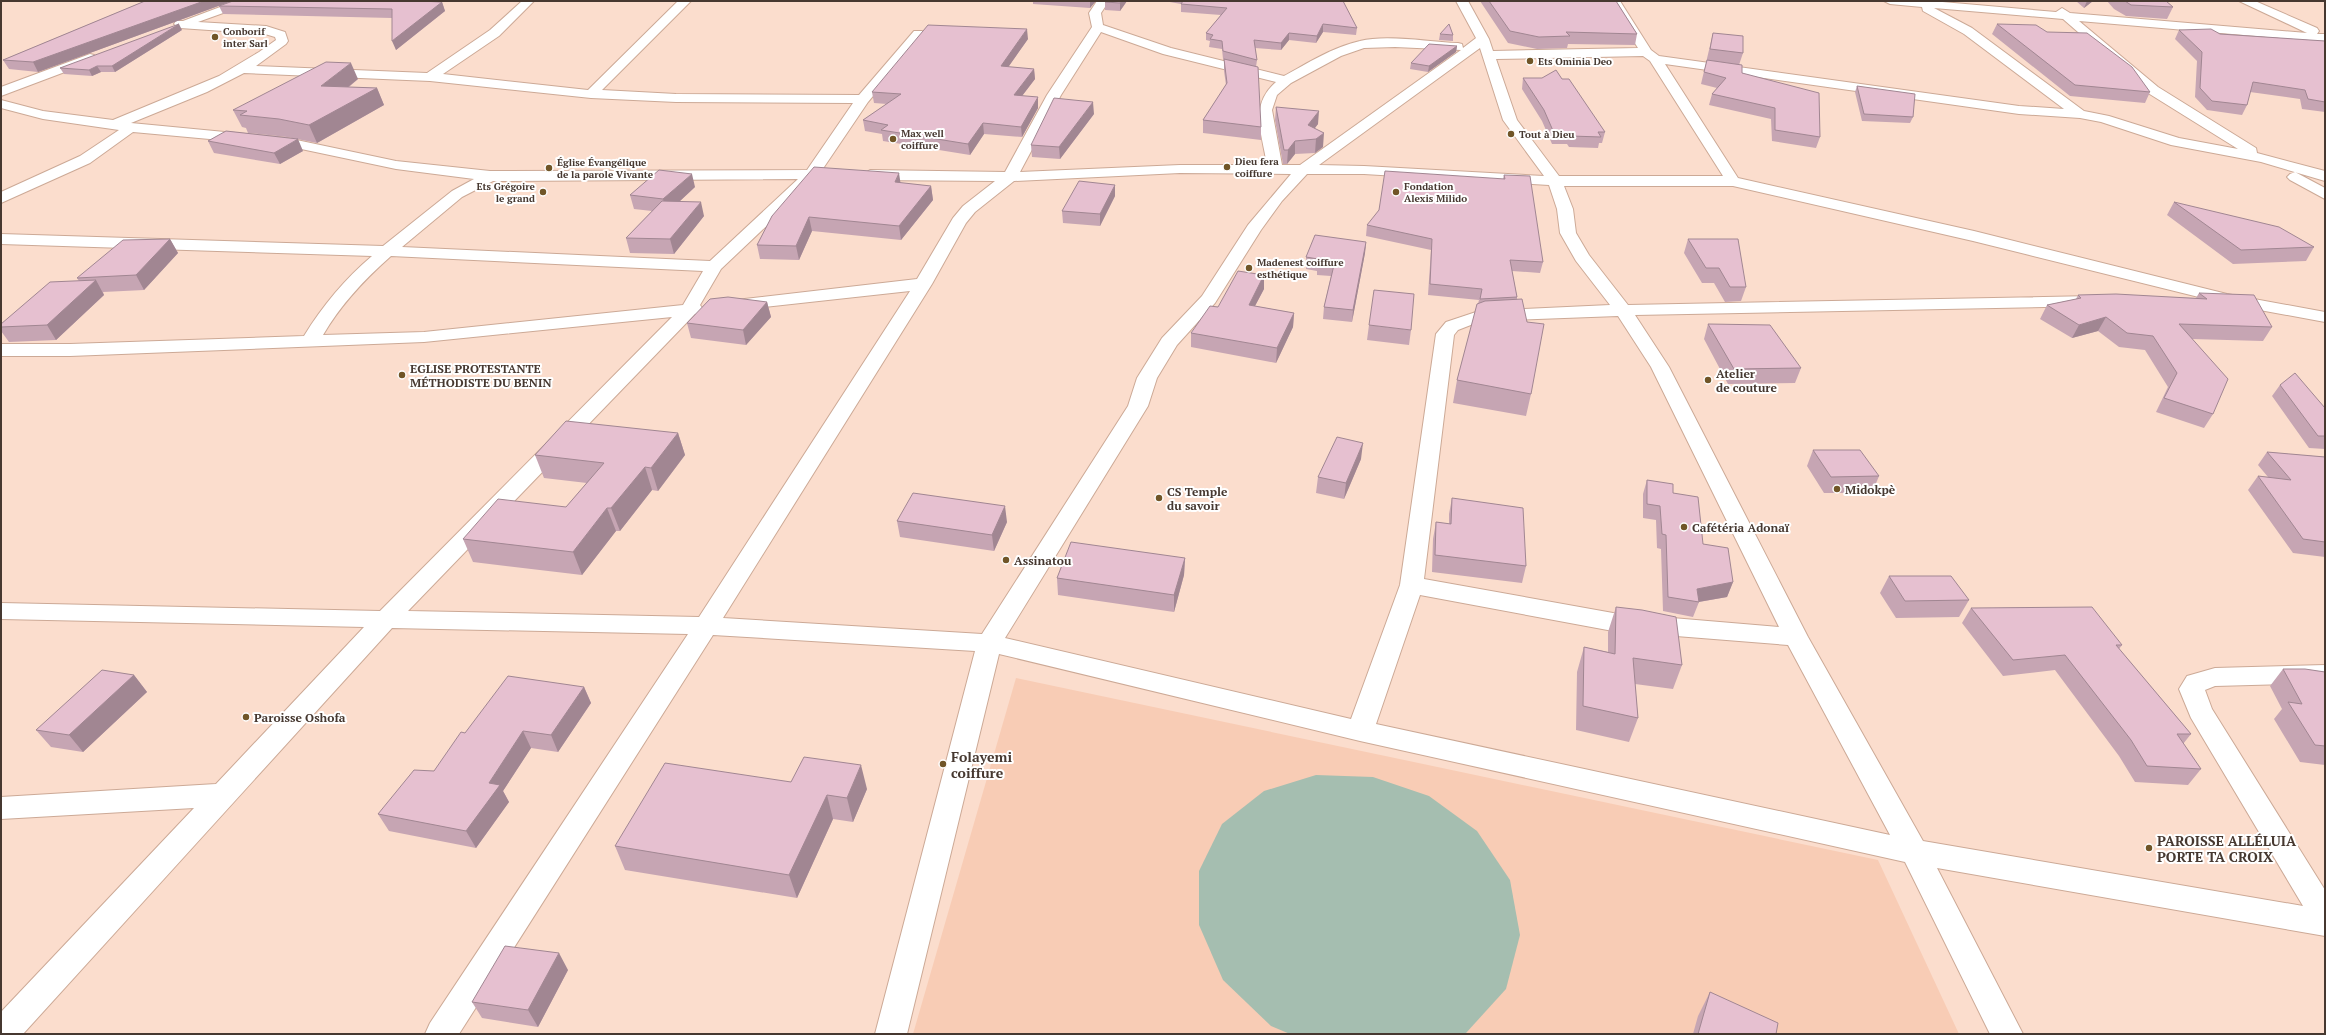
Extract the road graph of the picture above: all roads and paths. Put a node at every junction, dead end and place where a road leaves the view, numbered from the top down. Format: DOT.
graph roads {
  1 [pos="247,1"];
  2 [pos="528,1"];
  3 [pos="685,1"];
  4 [pos="1103,1"];
  5 [pos="1462,1"];
  6 [pos="1614,1"];
  7 [pos="1890,1"];
  8 [pos="2049,1"];
  9 [pos="2235,1"];
  10 [pos="2245,1"];
  11 [pos="1915,3"];
  12 [pos="2064,14"];
  13 [pos="180,24"];
  14 [pos="1098,27"];
  15 [pos="165,30"];
  16 [pos="918,34"];
  17 [pos="2325,37"];
  18 [pos="1481,47"];
  19 [pos="105,52"];
  20 [pos="1650,55"];
  21 [pos="242,69"];
  22 [pos="430,77"];
  23 [pos="1286,80"];
  24 [pos="1,92"];
  25 [pos="591,94"];
  26 [pos="863,99"];
  27 [pos="1,104"];
  28 [pos="2080,114"];
  29 [pos="123,126"];
  30 [pos="2263,158"];
  31 [pos="1275,170"];
  32 [pos="1303,170"];
  33 [pos="812,174"];
  34 [pos="490,176"];
  35 [pos="2325,176"];
  36 [pos="1010,177"];
  37 [pos="1555,181"];
  38 [pos="1733,181"];
  39 [pos="2325,194"];
  40 [pos="1,198"];
  41 [pos="1,239"];
  42 [pos="390,251"];
  43 [pos="714,266"];
  44 [pos="923,284"];
  45 [pos="2227,299"];
  46 [pos="2163,300"];
  47 [pos="2107,301"];
  48 [pos="689,310"];
  49 [pos="1623,310"];
  50 [pos="2325,317"];
  51 [pos="311,340"];
  52 [pos="1,350"];
  53 [pos="1412,586"];
  54 [pos="1,611"];
  55 [pos="384,620"];
  56 [pos="706,626"];
  57 [pos="1796,637"];
  58 [pos="989,643"];
  59 [pos="2325,674"];
  60 [pos="1360,731"];
  61 [pos="223,795"];
  62 [pos="1,808"];
  63 [pos="1914,852"];
  64 [pos="2325,916"];
  65 [pos="2325,923"];
  66 [pos="2,1034"];
  67 [pos="441,1034"];
  68 [pos="891,1034"];
  69 [pos="2006,1034"];
  1 -- 13 [label="street"];
  2 -- 22 [label="street"];
  3 -- 25 [label="street"];
  4 -- 14 [label="street"];
  5 -- 18 [label="street"];
  6 -- 20 [label="street"];
  7 -- 11 [label="street"];
  8 -- 12 [label="street"];
  9 -- 10 [label="street"];
  10 -- 17 [label="street"];
  11 -- 12 [label="street"];
  11 -- 28 [label="street"];
  12 -- 17 [label="street"];
  12 -- 30 [label="street"];
  13 -- 15 [label="street"];
  13 -- 21 [label="street"];
  14 -- 23 [label="street"];
  14 -- 36 [label="street"];
  16 -- 26 [label="street"];
  18 -- 20 [label="street"];
  18 -- 23 [label="street"];
  18 -- 32 [label="street"];
  18 -- 37 [label="street"];
  19 -- 24 [label="street"];
  20 -- 28 [label="street"];
  20 -- 38 [label="street"];
  21 -- 22 [label="street"];
  21 -- 29 [label="street"];
  22 -- 25 [label="street"];
  23 -- 31 [label="street"];
  25 -- 26 [label="street"];
  26 -- 33 [label="street"];
  27 -- 29 [label="street"];
  28 -- 30 [label="street"];
  29 -- 34 [label="street"];
  29 -- 40 [label="street"];
  30 -- 35 [label="street"];
  30 -- 39 [label="street"];
  31 -- 32 [label="street"];
  31 -- 36 [label="street"];
  32 -- 37 [label="street"];
  32 -- 58 [label="street"];
  33 -- 34 [label="street"];
  33 -- 36 [label="street"];
  33 -- 43 [label="street"];
  34 -- 42 [label="street"];
  36 -- 44 [label="street"];
  37 -- 38 [label="street"];
  37 -- 49 [label="street"];
  38 -- 45 [label="street"];
  41 -- 42 [label="street"];
  42 -- 43 [label="street"];
  42 -- 51 [label="street"];
  43 -- 48 [label="street"];
  44 -- 48 [label="street"];
  44 -- 56 [label="street"];
  45 -- 46 [label="street"];
  45 -- 50 [label="street"];
  47 -- 49 [label="street"];
  48 -- 51 [label="street"];
  48 -- 55 [label="street"];
  49 -- 53 [label="street"];
  49 -- 57 [label="street"];
  51 -- 52 [label="street"];
  53 -- 57 [label="street"];
  53 -- 60 [label="street"];
  54 -- 55 [label="street"];
  55 -- 56 [label="street"];
  55 -- 61 [label="street"];
  56 -- 58 [label="street"];
  56 -- 67 [label="street"];
  57 -- 63 [label="street"];
  58 -- 60 [label="street"];
  58 -- 68 [label="street"];
  59 -- 64 [label="street"];
  60 -- 63 [label="street"];
  61 -- 62 [label="street"];
  61 -- 66 [label="street"];
  63 -- 65 [label="street"];
  63 -- 69 [label="street"];
}
